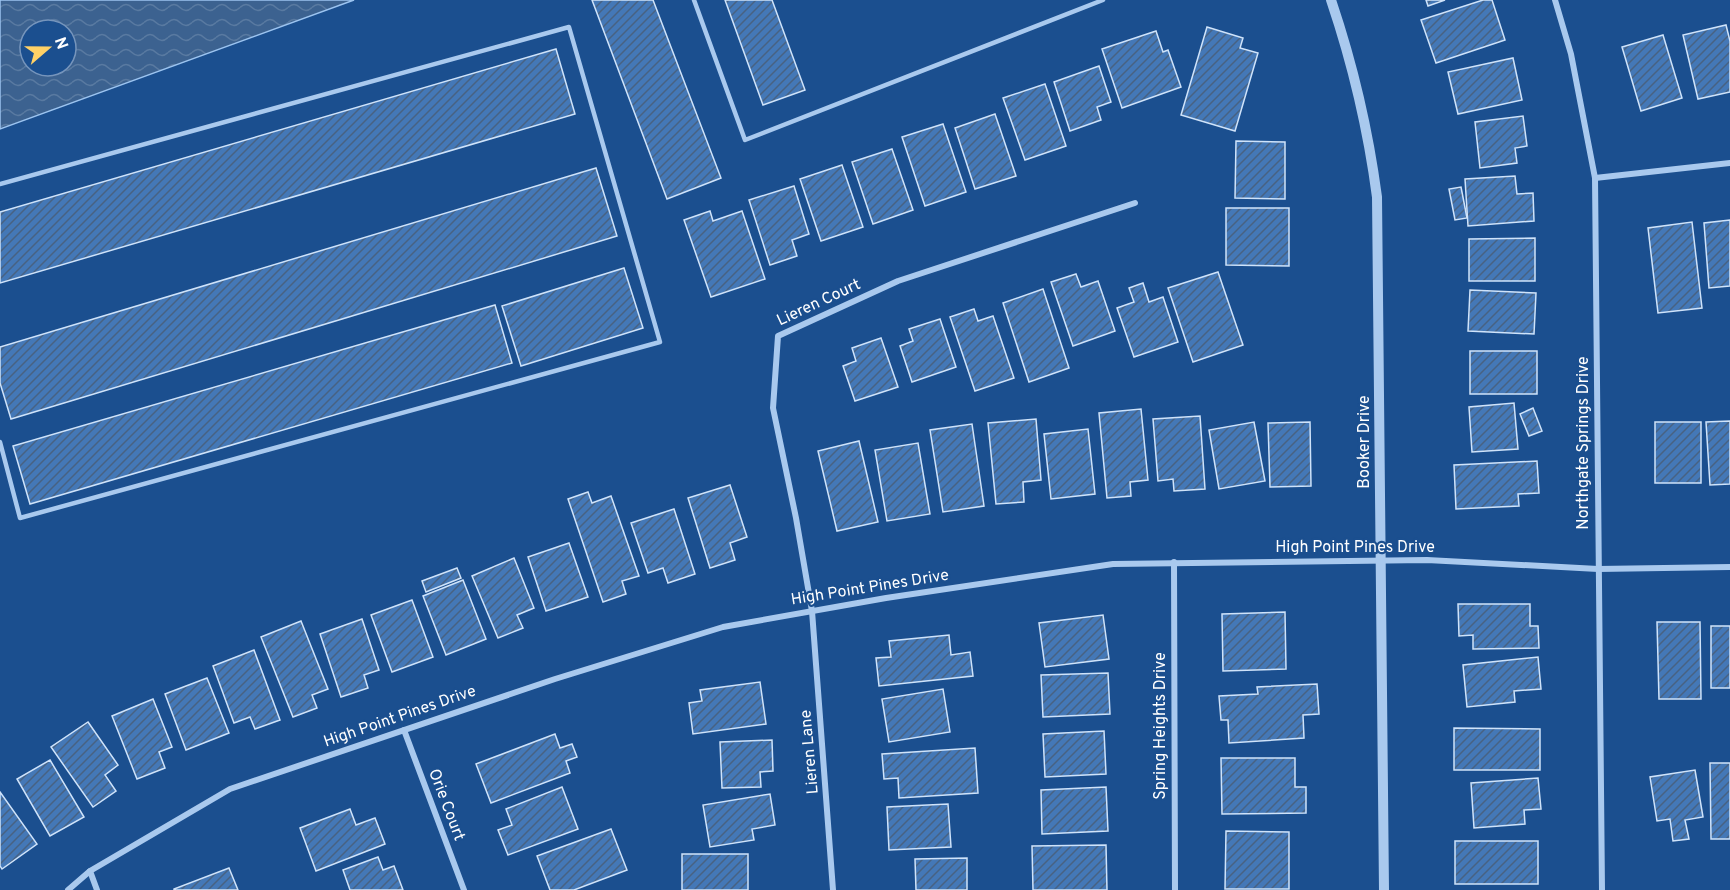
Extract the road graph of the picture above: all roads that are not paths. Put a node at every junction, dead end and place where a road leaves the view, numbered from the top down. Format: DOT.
graph roads {
  1 [pos="694,0"];
  2 [pos="1103,0"];
  3 [pos="1331,0"];
  4 [pos="1555,0"];
  5 [pos="1730,163"];
  6 [pos="1595,178"];
  7 [pos="0,184"];
  8 [pos="1135,203"];
  9 [pos="0,442"];
  10 [pos="1381,560"];
  11 [pos="1174,562"];
  12 [pos="1730,567"];
  13 [pos="1598,569"];
  14 [pos="812,611"];
  15 [pos="404,730"];
  16 [pos="90,871"];
  17 [pos="68,890"];
  18 [pos="97,890"];
  19 [pos="464,890"];
  20 [pos="833,890"];
  21 [pos="1176,890"];
  22 [pos="1384,890"];
  23 [pos="1602,890"];
  1 -- 2 [label="lane"];
  3 -- 10 [label="street, Booker Drive"];
  4 -- 6 [label="street, Northgate Springs Drive"];
  5 -- 6 [label="street"];
  6 -- 13 [label="street, Northgate Springs Drive"];
  7 -- 9 [label="lane"];
  8 -- 14 [label="street, Lieren Court"];
  10 -- 11 [label="street, High Point Pines Drive"];
  10 -- 13 [label="street, High Point Pines Drive"];
  10 -- 22 [label="street, Booker Drive"];
  11 -- 14 [label="street, High Point Pines Drive"];
  11 -- 21 [label="street, Spring Heights Drive"];
  12 -- 13 [label="street, High Point Pines Drive"];
  13 -- 23 [label="street, Northgate Springs Drive"];
  14 -- 15 [label="street, High Point Pines Drive"];
  14 -- 20 [label="street, Lieren Lane"];
  15 -- 16 [label="street, High Point Pines Drive"];
  15 -- 19 [label="street, Orie Court"];
  16 -- 17 [label="street, High Point Pines Drive"];
  16 -- 18 [label="street"];
}
